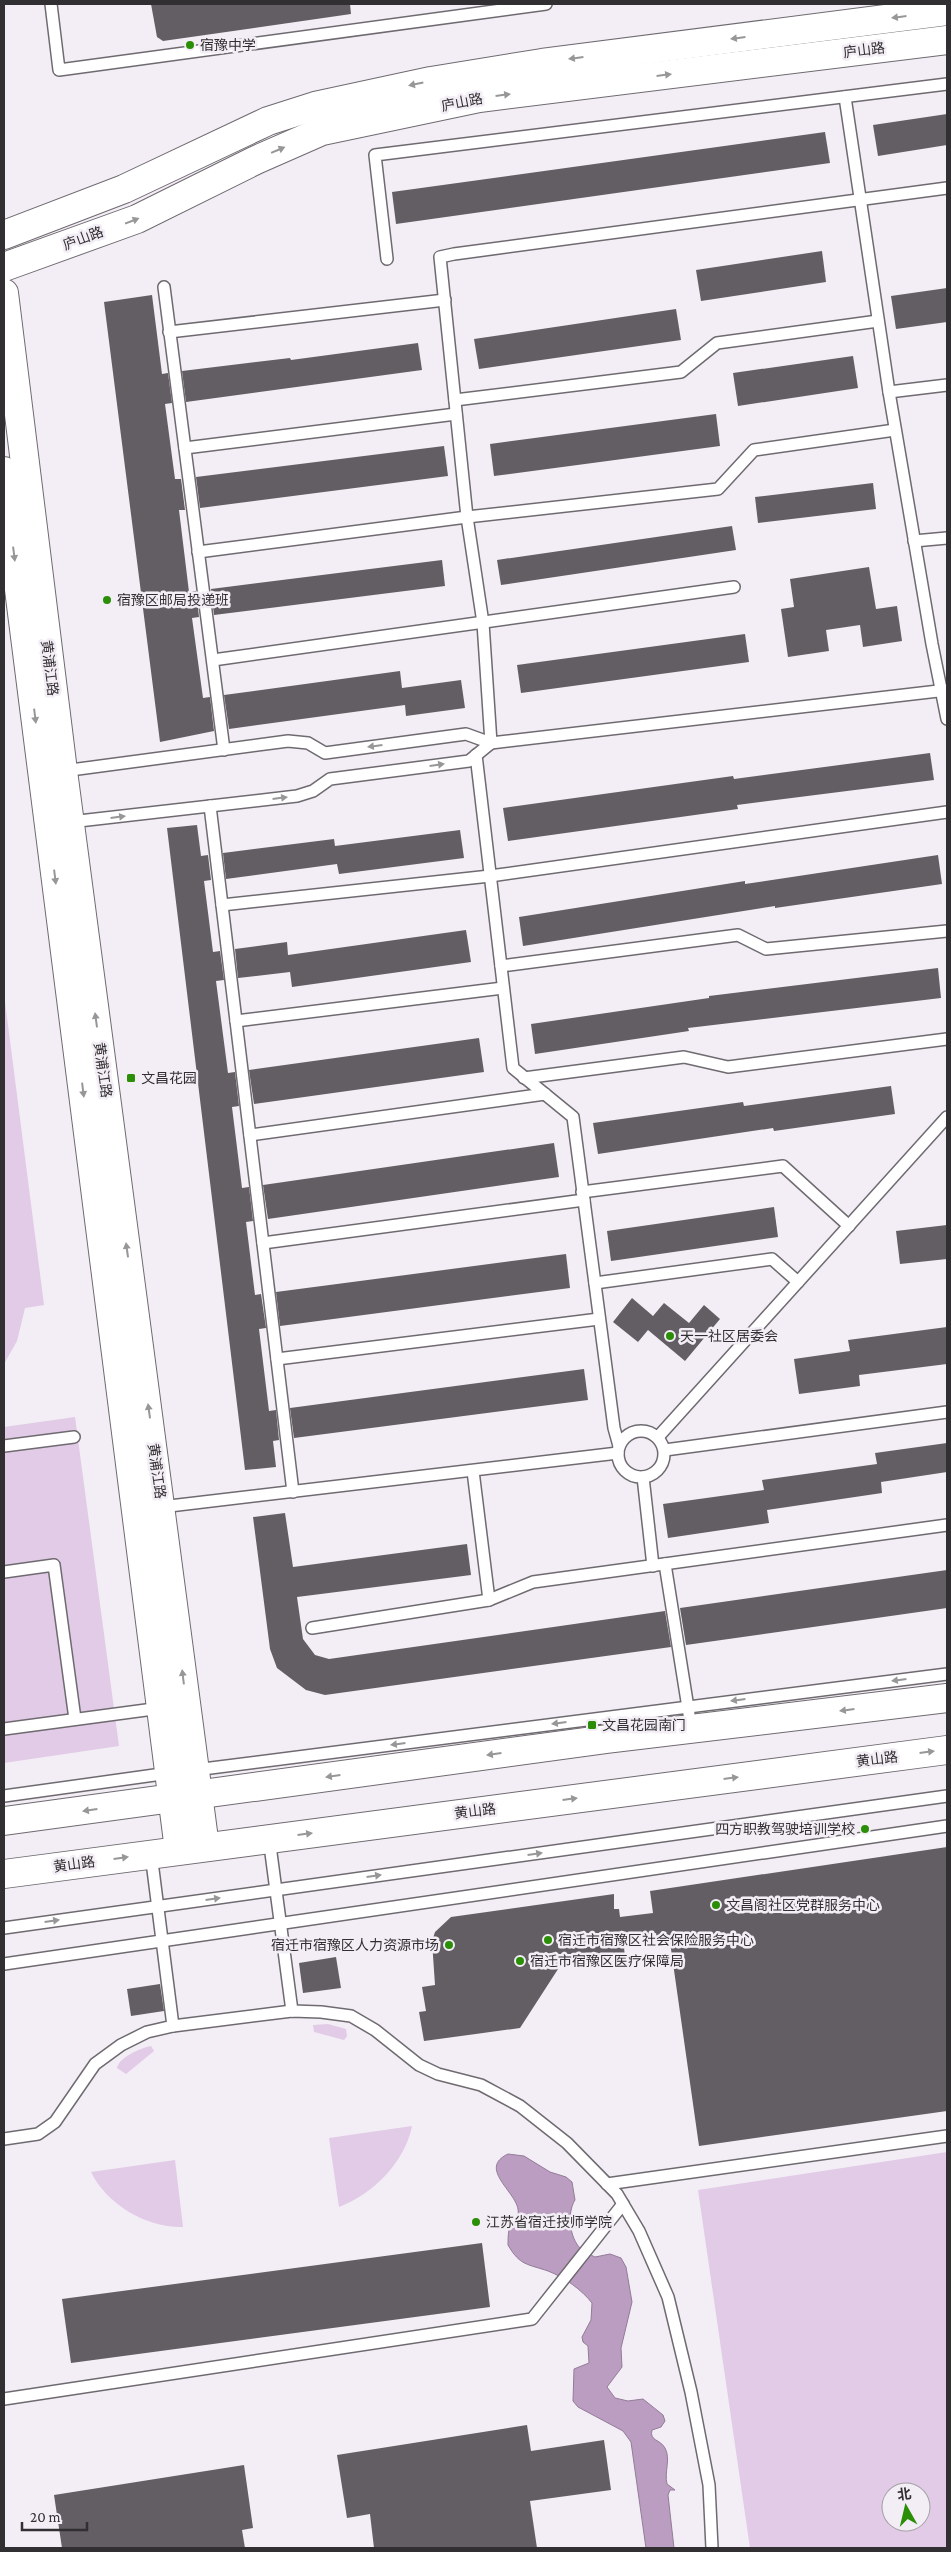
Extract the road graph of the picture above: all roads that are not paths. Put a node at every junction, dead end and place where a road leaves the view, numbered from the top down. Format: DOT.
graph roads {
  1 [pos="51,4"];
  2 [pos="546,4"];
  3 [pos="947,11"];
  4 [pos="947,40"];
  5 [pos="947,84"];
  6 [pos="845,97"];
  7 [pos="947,188"];
  8 [pos="860,199"];
  9 [pos="4,235"];
  10 [pos="387,259"];
  11 [pos="4,267"];
  12 [pos="164,287"];
  13 [pos="4,293"];
  14 [pos="445,300"];
  15 [pos="878,321"];
  16 [pos="169,332"];
  17 [pos="947,386"];
  18 [pos="889,392"];
  19 [pos="455,400"];
  20 [pos="456,414"];
  21 [pos="896,430"];
  22 [pos="185,448"];
  23 [pos="4,471"];
  24 [pos="467,517"];
  25 [pos="947,538"];
  26 [pos="914,541"];
  27 [pos="198,552"];
  28 [pos="734,587"];
  29 [pos="483,623"];
  30 [pos="213,660"];
  31 [pos="944,691"];
  32 [pos="947,720"];
  33 [pos="491,743"];
  34 [pos="224,750"];
  35 [pos="476,755"];
  36 [pos="63,772"];
  37 [pos="210,806"];
  38 [pos="947,812"];
  39 [pos="70,822"];
  40 [pos="490,876"];
  41 [pos="222,905"];
  42 [pos="947,931"];
  43 [pos="500,966"];
  44 [pos="503,988"];
  45 [pos="236,1021"];
  46 [pos="947,1039"];
  47 [pos="524,1078"];
  48 [pos="545,1094"];
  49 [pos="947,1117"];
  50 [pos="250,1135"];
  51 [pos="583,1196"];
  52 [pos="849,1226"];
  53 [pos="263,1242"];
  54 [pos="798,1282"];
  55 [pos="595,1283"];
  56 [pos="599,1319"];
  57 [pos="277,1359"];
  58 [pos="947,1412"];
  59 [pos="74,1437"];
  60 [pos="658,1437"];
  61 [pos="4,1446"];
  62 [pos="619,1449"];
  63 [pos="665,1450"];
  64 [pos="473,1471"];
  65 [pos="643,1477"];
  66 [pos="293,1492"];
  67 [pos="161,1507"];
  68 [pos="947,1526"];
  69 [pos="665,1564"];
  70 [pos="653,1566"];
  71 [pos="4,1572"];
  72 [pos="489,1600"];
  73 [pos="312,1628"];
  74 [pos="947,1674"];
  75 [pos="947,1698"];
  76 [pos="174,1706"];
  77 [pos="690,1718"];
  78 [pos="76,1719"];
  79 [pos="4,1729"];
  80 [pos="947,1750"];
  81 [pos="184,1780"];
  82 [pos="4,1796"];
  83 [pos="947,1796"];
  84 [pos="4,1821"];
  85 [pos="947,1826"];
  86 [pos="268,1838"];
  87 [pos="192,1848"];
  88 [pos="151,1854"];
  89 [pos="4,1874"];
  90 [pos="276,1890"];
  91 [pos="158,1907"];
  92 [pos="280,1923"];
  93 [pos="4,1928"];
  94 [pos="162,1941"];
  95 [pos="4,1964"];
  96 [pos="292,2011"];
  97 [pos="173,2026"];
  98 [pos="947,2136"];
  99 [pos="4,2139"];
  100 [pos="607,2184"];
  101 [pos="623,2204"];
  102 [pos="4,2399"];
  103 [pos="712,2548"];
  1 -- 2 [label="lane"];
  3 -- 9 [label="street, 庐山路, one-way"];
  11 -- 4 [label="street, 庐山路, one-way"];
  5 -- 6 [label="lane"];
  6 -- 8 [label="lane"];
  6 -- 10 [label="lane"];
  7 -- 8 [label="lane"];
  8 -- 14 [label="lane"];
  8 -- 15 [label="lane"];
  12 -- 16 [label="lane"];
  13 -- 36 [label="street, 黄浦江路"];
  14 -- 16 [label="lane"];
  14 -- 19 [label="lane"];
  15 -- 18 [label="lane"];
  15 -- 19 [label="lane"];
  16 -- 22 [label="lane"];
  17 -- 18 [label="lane"];
  18 -- 21 [label="lane"];
  19 -- 20 [label="lane"];
  20 -- 22 [label="lane"];
  20 -- 24 [label="lane"];
  21 -- 24 [label="lane"];
  21 -- 26 [label="lane"];
  22 -- 27 [label="lane"];
  23 -- 76 [label="street, 黄浦江路, one-way"];
  24 -- 27 [label="lane"];
  24 -- 29 [label="lane"];
  25 -- 26 [label="lane"];
  26 -- 31 [label="lane"];
  27 -- 30 [label="lane"];
  28 -- 29 [label="lane"];
  29 -- 30 [label="lane"];
  29 -- 33 [label="lane"];
  30 -- 34 [label="lane"];
  31 -- 32 [label="lane"];
  31 -- 33 [label="lane"];
  33 -- 34 [label="lane, one-way"];
  33 -- 35 [label="lane"];
  34 -- 36 [label="lane"];
  37 -- 35 [label="lane, one-way"];
  35 -- 40 [label="lane"];
  36 -- 39 [label="street, 黄浦江路"];
  39 -- 37 [label="lane, one-way"];
  37 -- 41 [label="lane"];
  38 -- 40 [label="lane"];
  67 -- 39 [label="street, 黄浦江路, one-way"];
  40 -- 41 [label="lane"];
  40 -- 43 [label="lane"];
  41 -- 45 [label="lane"];
  42 -- 43 [label="lane"];
  43 -- 44 [label="lane"];
  44 -- 45 [label="lane"];
  44 -- 47 [label="lane"];
  45 -- 50 [label="lane"];
  46 -- 47 [label="lane"];
  47 -- 48 [label="lane"];
  48 -- 50 [label="lane"];
  48 -- 51 [label="lane"];
  49 -- 52 [label="lane"];
  50 -- 53 [label="lane"];
  51 -- 52 [label="lane"];
  51 -- 53 [label="lane"];
  51 -- 55 [label="lane"];
  52 -- 54 [label="lane"];
  53 -- 57 [label="lane"];
  54 -- 55 [label="lane"];
  54 -- 60 [label="lane"];
  55 -- 56 [label="lane"];
  56 -- 57 [label="lane"];
  56 -- 62 [label="lane"];
  57 -- 66 [label="lane"];
  58 -- 63 [label="lane"];
  59 -- 61 [label="lane"];
  60 -- 62 [label="lane"];
  60 -- 63 [label="lane"];
  62 -- 64 [label="lane"];
  62 -- 65 [label="lane"];
  63 -- 65 [label="lane"];
  64 -- 66 [label="lane"];
  64 -- 72 [label="lane"];
  65 -- 70 [label="lane"];
  66 -- 67 [label="lane"];
  76 -- 67 [label="street, 黄浦江路, one-way"];
  68 -- 69 [label="lane"];
  69 -- 70 [label="lane"];
  69 -- 77 [label="lane"];
  70 -- 72 [label="lane"];
  71 -- 78 [label="lane"];
  72 -- 73 [label="lane"];
  74 -- 77 [label="lane, one-way"];
  75 -- 77 [label="street, one-way"];
  76 -- 78 [label="lane"];
  76 -- 81 [label="street, 黄浦江路"];
  77 -- 81 [label="street, one-way"];
  78 -- 79 [label="lane"];
  86 -- 80 [label="street, 黄山路, one-way"];
  81 -- 82 [label="lane"];
  81 -- 84 [label="street, one-way"];
  81 -- 87 [label="street, 黄浦江路"];
  90 -- 83 [label="lane, one-way"];
  85 -- 92 [label="lane"];
  86 -- 87 [label="street, 黄山路"];
  86 -- 90 [label="lane"];
  87 -- 88 [label="street, 黄山路"];
  89 -- 88 [label="street, 黄山路, one-way"];
  88 -- 91 [label="lane"];
  91 -- 90 [label="lane, one-way"];
  90 -- 92 [label="lane"];
  93 -- 91 [label="lane, one-way"];
  91 -- 94 [label="lane"];
  92 -- 94 [label="lane"];
  92 -- 96 [label="lane"];
  94 -- 95 [label="lane"];
  94 -- 97 [label="lane"];
  96 -- 97 [label="lane"];
  96 -- 100 [label="lane"];
  97 -- 99 [label="lane"];
  98 -- 100 [label="lane"];
  100 -- 101 [label="lane"];
  101 -- 102 [label="lane"];
  101 -- 103 [label="lane"];
}
